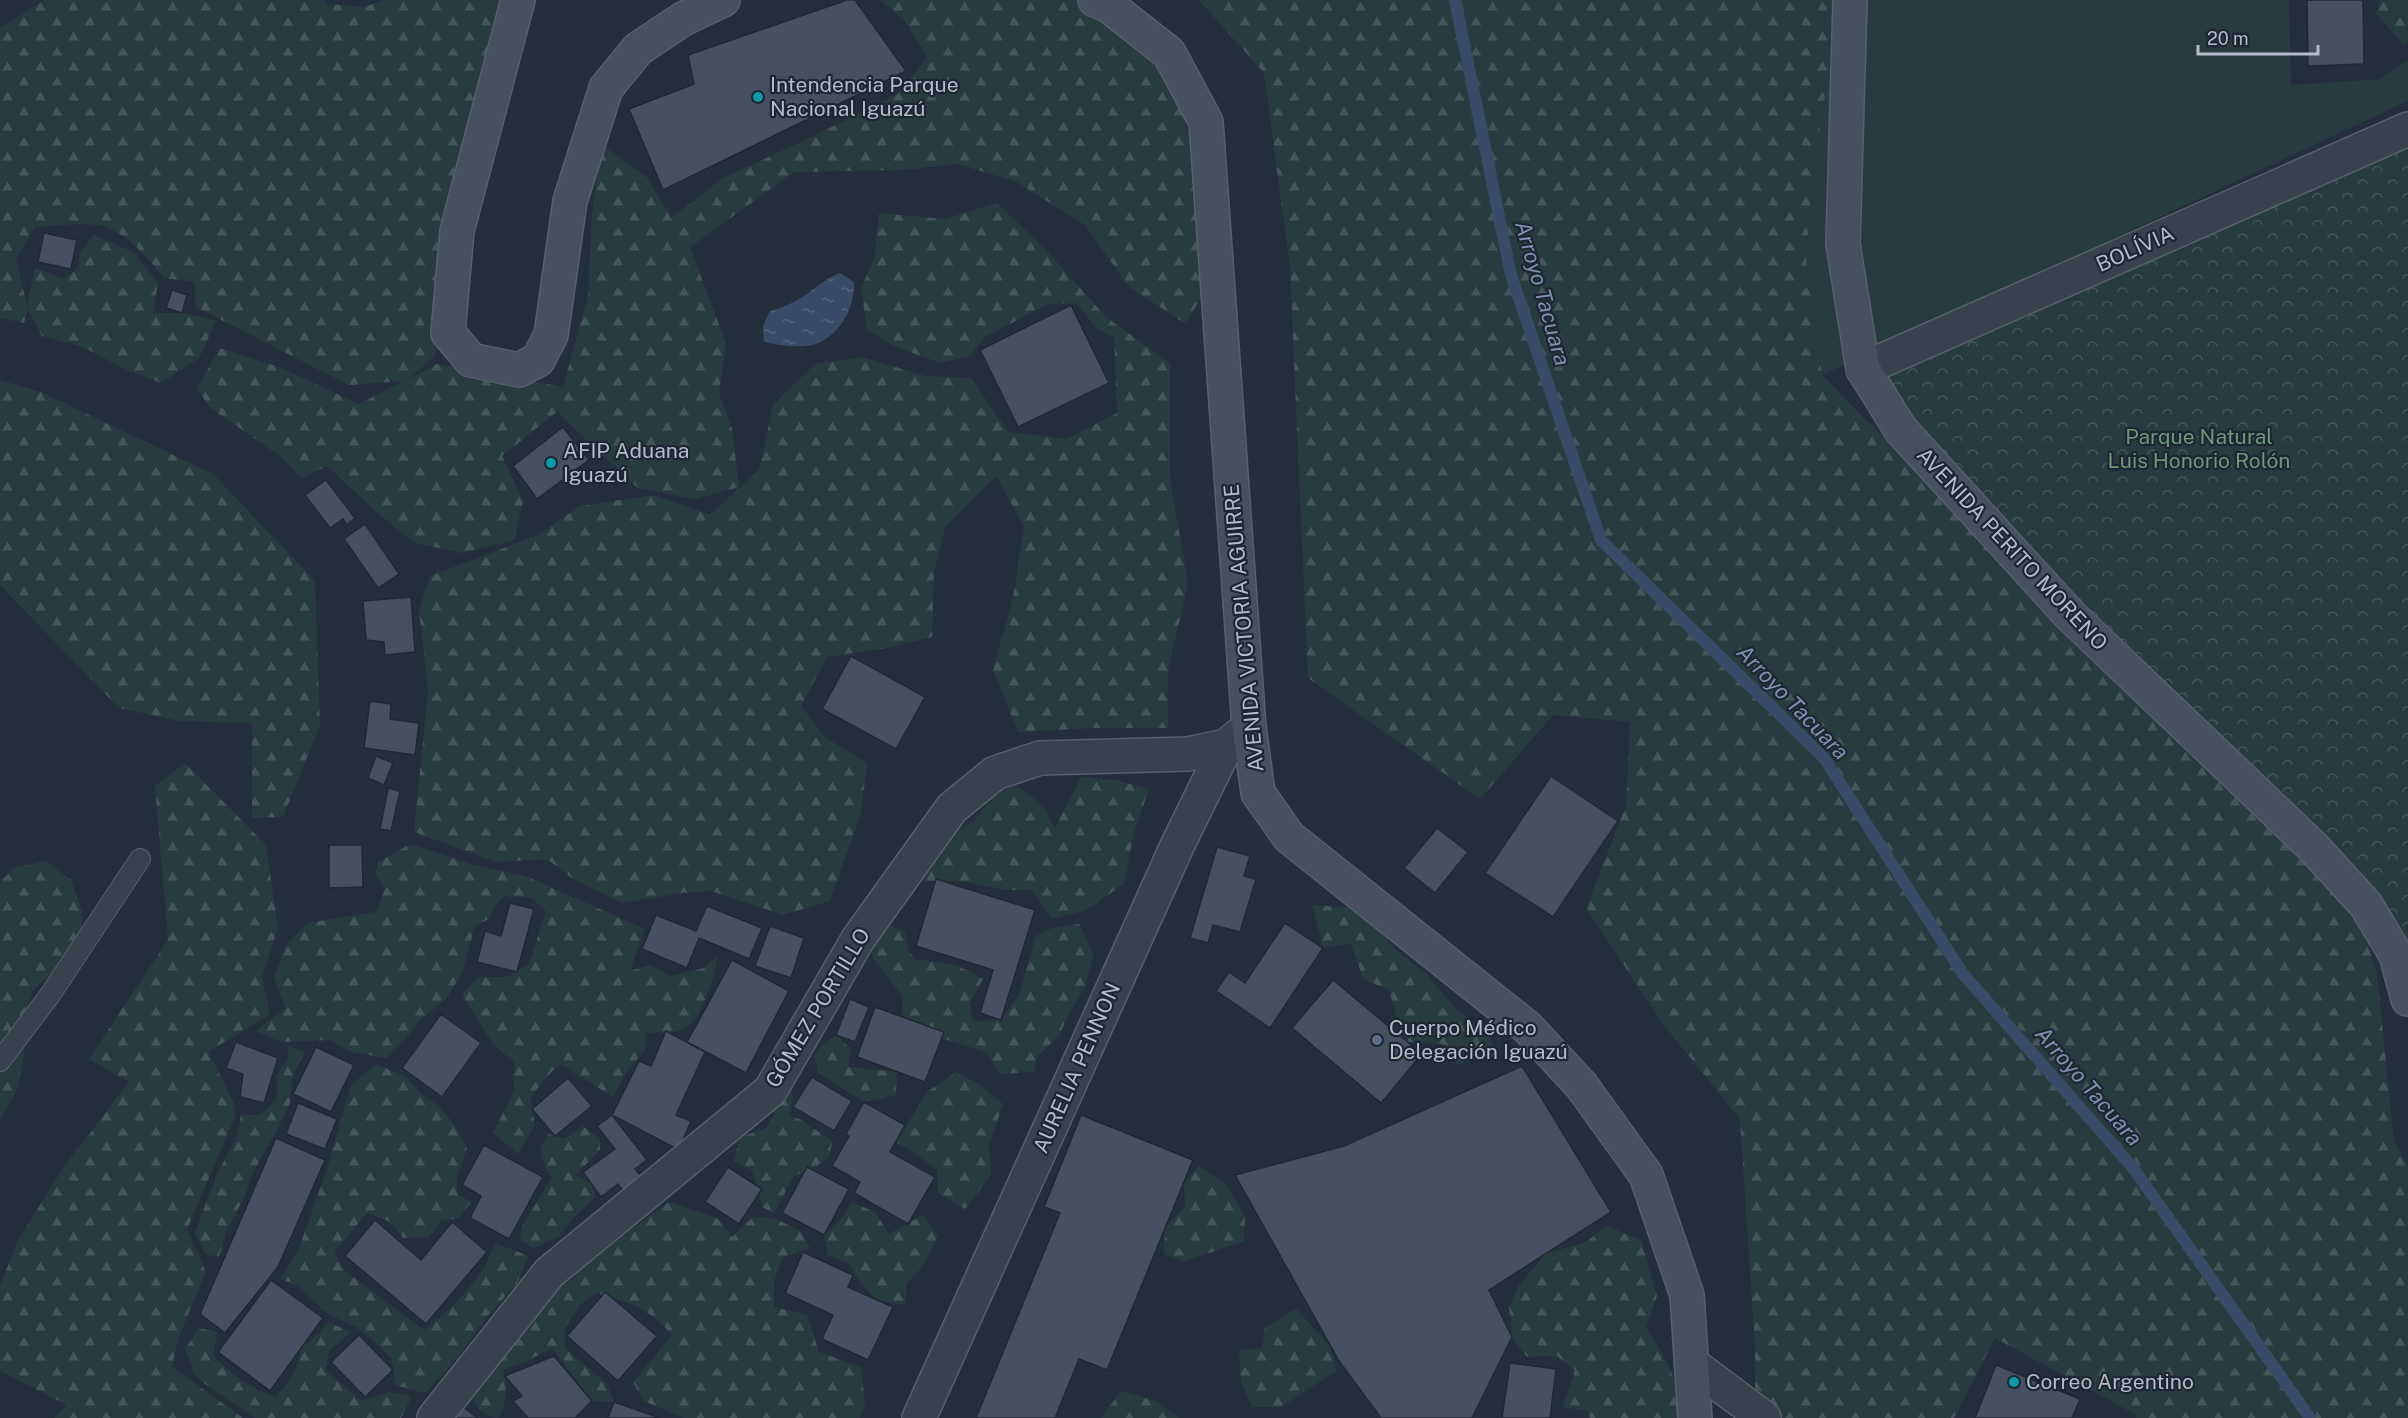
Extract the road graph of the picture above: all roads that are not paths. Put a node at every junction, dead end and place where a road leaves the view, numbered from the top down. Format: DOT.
graph roads {
  1 [pos="518,0"];
  2 [pos="723,0"];
  3 [pos="1095,0"];
  4 [pos="1850,0"];
  5 [pos="2408,129"];
  6 [pos="1863,369"];
  7 [pos="1237,736"];
  8 [pos="140,859"];
  9 [pos="2402,952"];
  10 [pos="2408,999"];
  11 [pos="0,1061"];
  12 [pos="1692,1364"];
  13 [pos="434,1418"];
  14 [pos="919,1418"];
  15 [pos="1695,1418"];
  16 [pos="1764,1418"];
  1 -- 2 [label="main road"];
  3 -- 7 [label="main road, AVENIDA VICTORIA AGUIRRE"];
  4 -- 6 [label="main road, AVENIDA PERITO MORENO"];
  5 -- 6 [label="street, BOLÍVIA"];
  6 -- 9 [label="main road, AVENIDA PERITO MORENO"];
  7 -- 12 [label="main road, AVENIDA VICTORIA AGUIRRE"];
  7 -- 13 [label="street, GÓMEZ PORTILLO"];
  7 -- 14 [label="street, AURELIA PENNON"];
  8 -- 11 [label="lane"];
  9 -- 10 [label="main road, AVENIDA PERITO MORENO"];
  12 -- 15 [label="main road, AVENIDA VICTORIA AGUIRRE"];
  12 -- 16 [label="street"];
}
